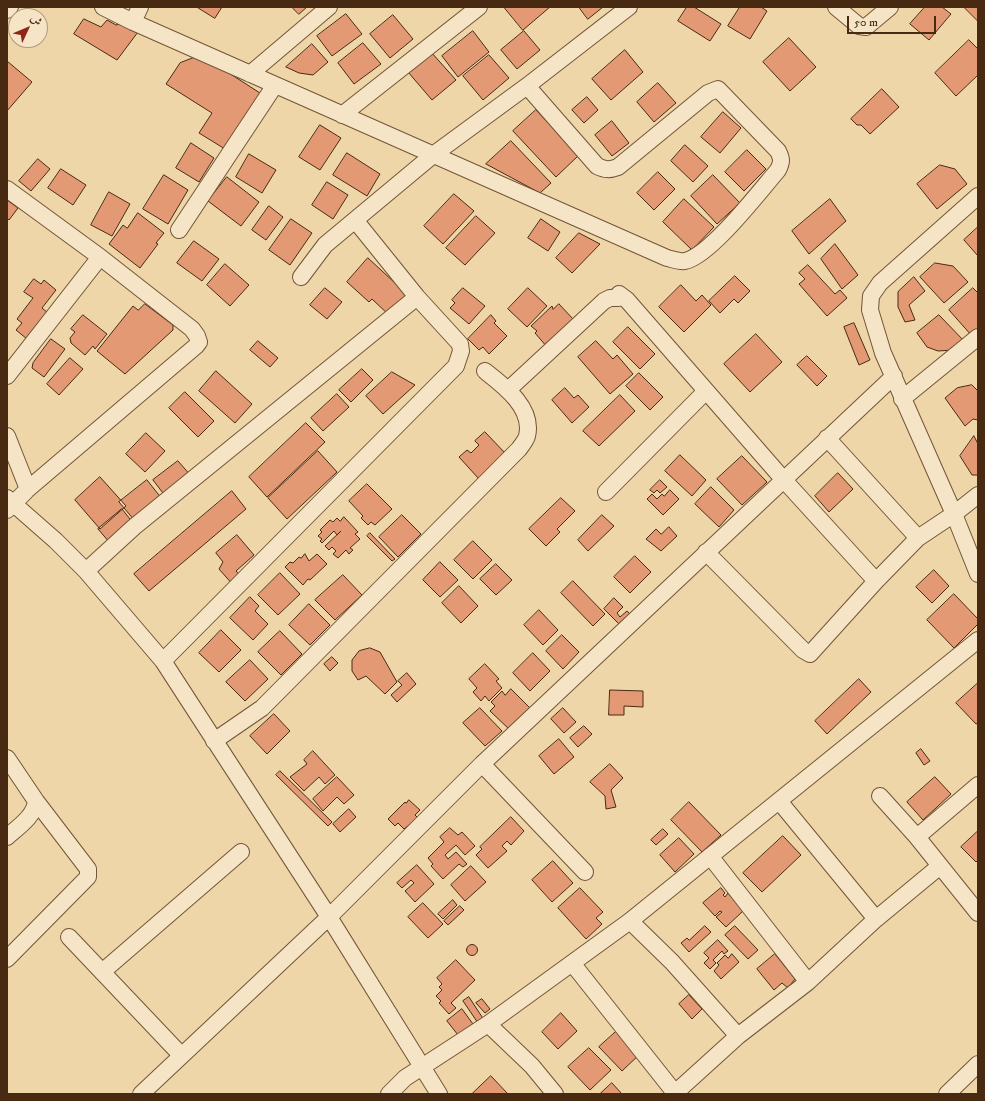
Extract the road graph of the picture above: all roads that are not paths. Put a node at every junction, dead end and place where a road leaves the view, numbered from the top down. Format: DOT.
graph roads {
  1 [pos="10,7"];
  2 [pos="103,7"];
  3 [pos="140,7"];
  4 [pos="329,7"];
  5 [pos="479,7"];
  6 [pos="629,7"];
  7 [pos="836,7"];
  8 [pos="890,7"];
  9 [pos="7,10"];
  10 [pos="133,22"];
  11 [pos="250,74"];
  12 [pos="275,85"];
  13 [pos="527,86"];
  14 [pos="342,115"];
  15 [pos="433,155"];
  16 [pos="7,189"];
  17 [pos="978,196"];
  18 [pos="355,220"];
  19 [pos="179,230"];
  20 [pos="100,257"];
  21 [pos="301,277"];
  22 [pos="417,297"];
  23 [pos="978,337"];
  24 [pos="485,370"];
  25 [pos="7,376"];
  26 [pos="894,376"];
  27 [pos="509,389"];
  28 [pos="706,391"];
  29 [pos="902,399"];
  30 [pos="7,436"];
  31 [pos="827,438"];
  32 [pos="783,479"];
  33 [pos="28,489"];
  34 [pos="606,492"];
  35 [pos="978,495"];
  36 [pos="9,504"];
  37 [pos="954,514"];
  38 [pos="918,538"];
  39 [pos="706,552"];
  40 [pos="86,571"];
  41 [pos="978,574"];
  42 [pos="876,581"];
  43 [pos="978,640"];
  44 [pos="163,661"];
  45 [pos="214,741"];
  46 [pos="7,758"];
  47 [pos="482,764"];
  48 [pos="978,785"];
  49 [pos="880,796"];
  50 [pos="36,801"];
  51 [pos="779,801"];
  52 [pos="7,837"];
  53 [pos="917,837"];
  54 [pos="241,852"];
  55 [pos="710,856"];
  56 [pos="940,866"];
  57 [pos="585,872"];
  58 [pos="978,913"];
  59 [pos="329,917"];
  60 [pos="876,918"];
  61 [pos="630,921"];
  62 [pos="69,937"];
  63 [pos="7,959"];
  64 [pos="572,963"];
  65 [pos="102,972"];
  66 [pos="808,982"];
  67 [pos="488,1024"];
  68 [pos="738,1036"];
  69 [pos="181,1055"];
  70 [pos="978,1064"];
  71 [pos="423,1068"];
  72 [pos="141,1094"];
  73 [pos="389,1094"];
  74 [pos="439,1094"];
  75 [pos="555,1094"];
  76 [pos="675,1094"];
  77 [pos="947,1094"];
  1 -- 9 [label="street"];
  2 -- 10 [label="street"];
  3 -- 10 [label="street"];
  4 -- 11 [label="street"];
  5 -- 14 [label="street"];
  6 -- 13 [label="street"];
  7 -- 8 [label="street"];
  10 -- 11 [label="street"];
  11 -- 12 [label="street"];
  12 -- 14 [label="street"];
  12 -- 19 [label="street"];
  13 -- 15 [label="street"];
  13 -- 15 [label="street"];
  14 -- 15 [label="street"];
  15 -- 18 [label="street"];
  16 -- 20 [label="street"];
  17 -- 26 [label="street"];
  18 -- 21 [label="street"];
  18 -- 22 [label="street"];
  20 -- 25 [label="street"];
  20 -- 33 [label="street"];
  22 -- 40 [label="street"];
  22 -- 44 [label="street"];
  23 -- 29 [label="street"];
  24 -- 27 [label="street"];
  26 -- 29 [label="street"];
  26 -- 31 [label="street"];
  27 -- 28 [label="street"];
  27 -- 45 [label="street"];
  28 -- 32 [label="street"];
  28 -- 34 [label="street"];
  29 -- 37 [label="street"];
  30 -- 33 [label="street"];
  31 -- 32 [label="street"];
  31 -- 38 [label="street"];
  32 -- 39 [label="street"];
  32 -- 42 [label="street"];
  33 -- 36 [label="street"];
  35 -- 37 [label="street"];
  36 -- 40 [label="street"];
  37 -- 38 [label="street"];
  37 -- 41 [label="street"];
  38 -- 42 [label="street"];
  39 -- 42 [label="street"];
  39 -- 47 [label="street"];
  40 -- 44 [label="street"];
  43 -- 51 [label="street"];
  44 -- 45 [label="street"];
  45 -- 59 [label="street"];
  46 -- 50 [label="street"];
  47 -- 57 [label="street"];
  47 -- 59 [label="street"];
  48 -- 53 [label="street"];
  49 -- 53 [label="street"];
  50 -- 52 [label="street"];
  50 -- 63 [label="street"];
  51 -- 55 [label="street"];
  51 -- 60 [label="street"];
  53 -- 56 [label="street"];
  54 -- 65 [label="street"];
  55 -- 61 [label="street"];
  55 -- 66 [label="street"];
  56 -- 58 [label="street"];
  56 -- 60 [label="street"];
  59 -- 69 [label="street"];
  59 -- 71 [label="street"];
  60 -- 66 [label="street"];
  61 -- 64 [label="street"];
  61 -- 68 [label="street"];
  62 -- 65 [label="street"];
  64 -- 67 [label="street"];
  64 -- 76 [label="street"];
  65 -- 69 [label="street"];
  66 -- 68 [label="street"];
  67 -- 71 [label="street"];
  67 -- 75 [label="street"];
  68 -- 76 [label="street"];
  69 -- 72 [label="street"];
  70 -- 77 [label="street"];
  71 -- 73 [label="street"];
  71 -- 74 [label="street"];
}
